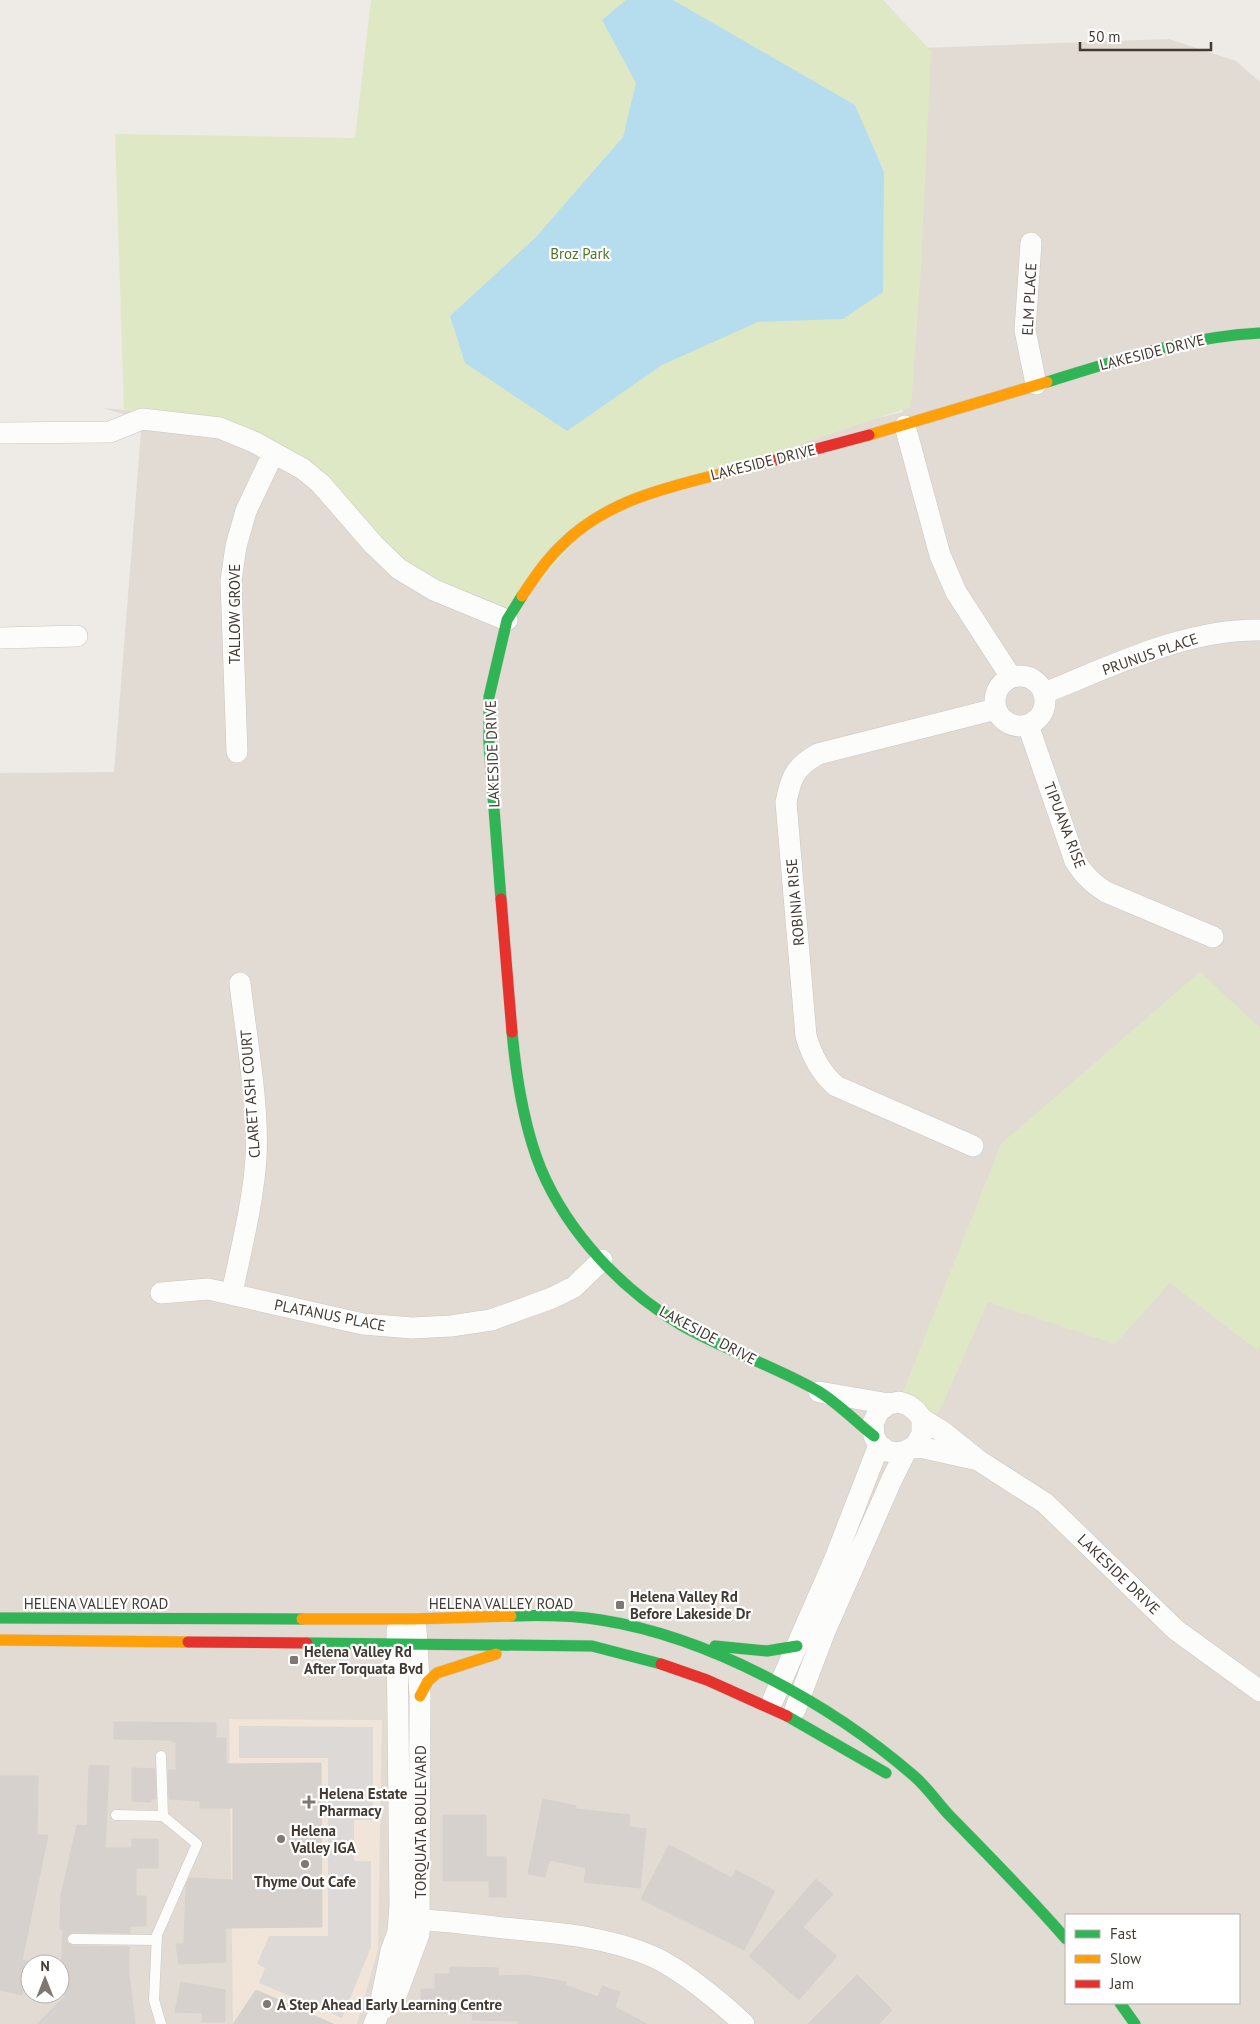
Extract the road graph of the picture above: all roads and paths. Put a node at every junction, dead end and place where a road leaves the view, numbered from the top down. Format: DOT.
graph roads {
  1 [pos="1031,243"];
  2 [pos="1260,333"];
  3 [pos="1036,384"];
  4 [pos="905,426"];
  5 [pos="0,433"];
  6 [pos="273,454"];
  7 [pos="507,620"];
  8 [pos="1260,630"];
  9 [pos="77,636"];
  10 [pos="0,638"];
  11 [pos="1011,677"];
  12 [pos="1044,692"];
  13 [pos="996,710"];
  14 [pos="1028,725"];
  15 [pos="237,752"];
  16 [pos="1213,937"];
  17 [pos="240,983"];
  18 [pos="973,1146"];
  19 [pos="602,1260"];
  20 [pos="161,1293"];
  21 [pos="232,1293"];
  22 [pos="819,1392"];
  23 [pos="889,1404"];
  24 [pos="922,1419"];
  25 [pos="876,1440"];
  26 [pos="910,1449"];
  27 [pos="978,1460"];
  28 [pos="0,1618"];
  29 [pos="406,1619"];
  30 [pos="674,1638"];
  31 [pos="0,1640"];
  32 [pos="407,1644"];
  33 [pos="524,1645"];
  34 [pos="797,1646"];
  35 [pos="779,1687"];
  36 [pos="1260,1691"];
  37 [pos="420,1696"];
  38 [pos="800,1698"];
  39 [pos="769,1709"];
  40 [pos="791,1719"];
  41 [pos="161,1756"];
  42 [pos="946,1812"];
  43 [pos="116,1816"];
  44 [pos="163,1816"];
  45 [pos="398,1926"];
  46 [pos="420,1926"];
  47 [pos="1065,1938"];
  48 [pos="73,1939"];
  49 [pos="157,1940"];
  50 [pos="1121,2004"];
  51 [pos="376,2020"];
  52 [pos="161,2024"];
  53 [pos="744,2024"];
  54 [pos="1135,2024"];
  1 -- 3 [label="street, ELM PLACE"];
  2 -- 3 [label="street, LAKESIDE DRIVE"];
  3 -- 4 [label="street, LAKESIDE DRIVE"];
  4 -- 7 [label="street, LAKESIDE DRIVE"];
  4 -- 11 [label="street"];
  5 -- 6 [label="street"];
  6 -- 7 [label="street"];
  6 -- 15 [label="street, TALLOW GROVE"];
  7 -- 19 [label="street, LAKESIDE DRIVE"];
  8 -- 12 [label="street, PRUNUS PLACE"];
  9 -- 10 [label="street"];
  11 -- 12 [label="street"];
  11 -- 13 [label="street"];
  12 -- 14 [label="street"];
  13 -- 14 [label="street"];
  13 -- 18 [label="street, ROBINIA RISE"];
  14 -- 16 [label="street, TIPUANA RISE"];
  17 -- 21 [label="street, CLARET ASH COURT"];
  19 -- 21 [label="street, PLATANUS PLACE"];
  19 -- 22 [label="street, LAKESIDE DRIVE"];
  20 -- 21 [label="street, PLATANUS PLACE"];
  22 -- 23 [label="street, LAKESIDE DRIVE"];
  22 -- 25 [label="street, LAKESIDE DRIVE"];
  23 -- 24 [label="street, LAKESIDE DRIVE"];
  23 -- 25 [label="street"];
  24 -- 26 [label="street"];
  24 -- 27 [label="street, LAKESIDE DRIVE"];
  25 -- 26 [label="street, LAKESIDE DRIVE"];
  25 -- 34 [label="street"];
  26 -- 27 [label="street, LAKESIDE DRIVE"];
  26 -- 38 [label="street"];
  27 -- 36 [label="street, LAKESIDE DRIVE"];
  28 -- 29 [label="street, HELENA VALLEY ROAD"];
  29 -- 30 [label="street, HELENA VALLEY ROAD"];
  29 -- 32 [label="street, TORQUATA BOULEVARD"];
  30 -- 34 [label="street"];
  30 -- 35 [label="street, HELENA VALLEY ROAD"];
  31 -- 32 [label="street, HELENA VALLEY ROAD"];
  32 -- 33 [label="street, HELENA VALLEY ROAD"];
  32 -- 37 [label="street, TORQUATA BOULEVARD"];
  32 -- 45 [label="street, TORQUATA BOULEVARD"];
  33 -- 37 [label="street"];
  33 -- 39 [label="street, HELENA VALLEY ROAD"];
  34 -- 35 [label="street"];
  35 -- 38 [label="street, HELENA VALLEY ROAD"];
  35 -- 39 [label="street"];
  37 -- 46 [label="street, TORQUATA BOULEVARD"];
  38 -- 40 [label="street"];
  38 -- 42 [label="street, HELENA VALLEY ROAD"];
  39 -- 40 [label="street, HELENA VALLEY ROAD"];
  40 -- 42 [label="street, HELENA VALLEY ROAD"];
  41 -- 44 [label="lane"];
  42 -- 47 [label="street, HELENA VALLEY ROAD"];
  43 -- 44 [label="lane"];
  44 -- 49 [label="lane"];
  45 -- 46 [label="street"];
  45 -- 51 [label="street, TORQUATA BOULEVARD"];
  46 -- 51 [label="street, TORQUATA BOULEVARD"];
  46 -- 53 [label="street"];
  48 -- 49 [label="lane"];
  49 -- 52 [label="lane"];
  50 -- 54 [label="street"];
}
